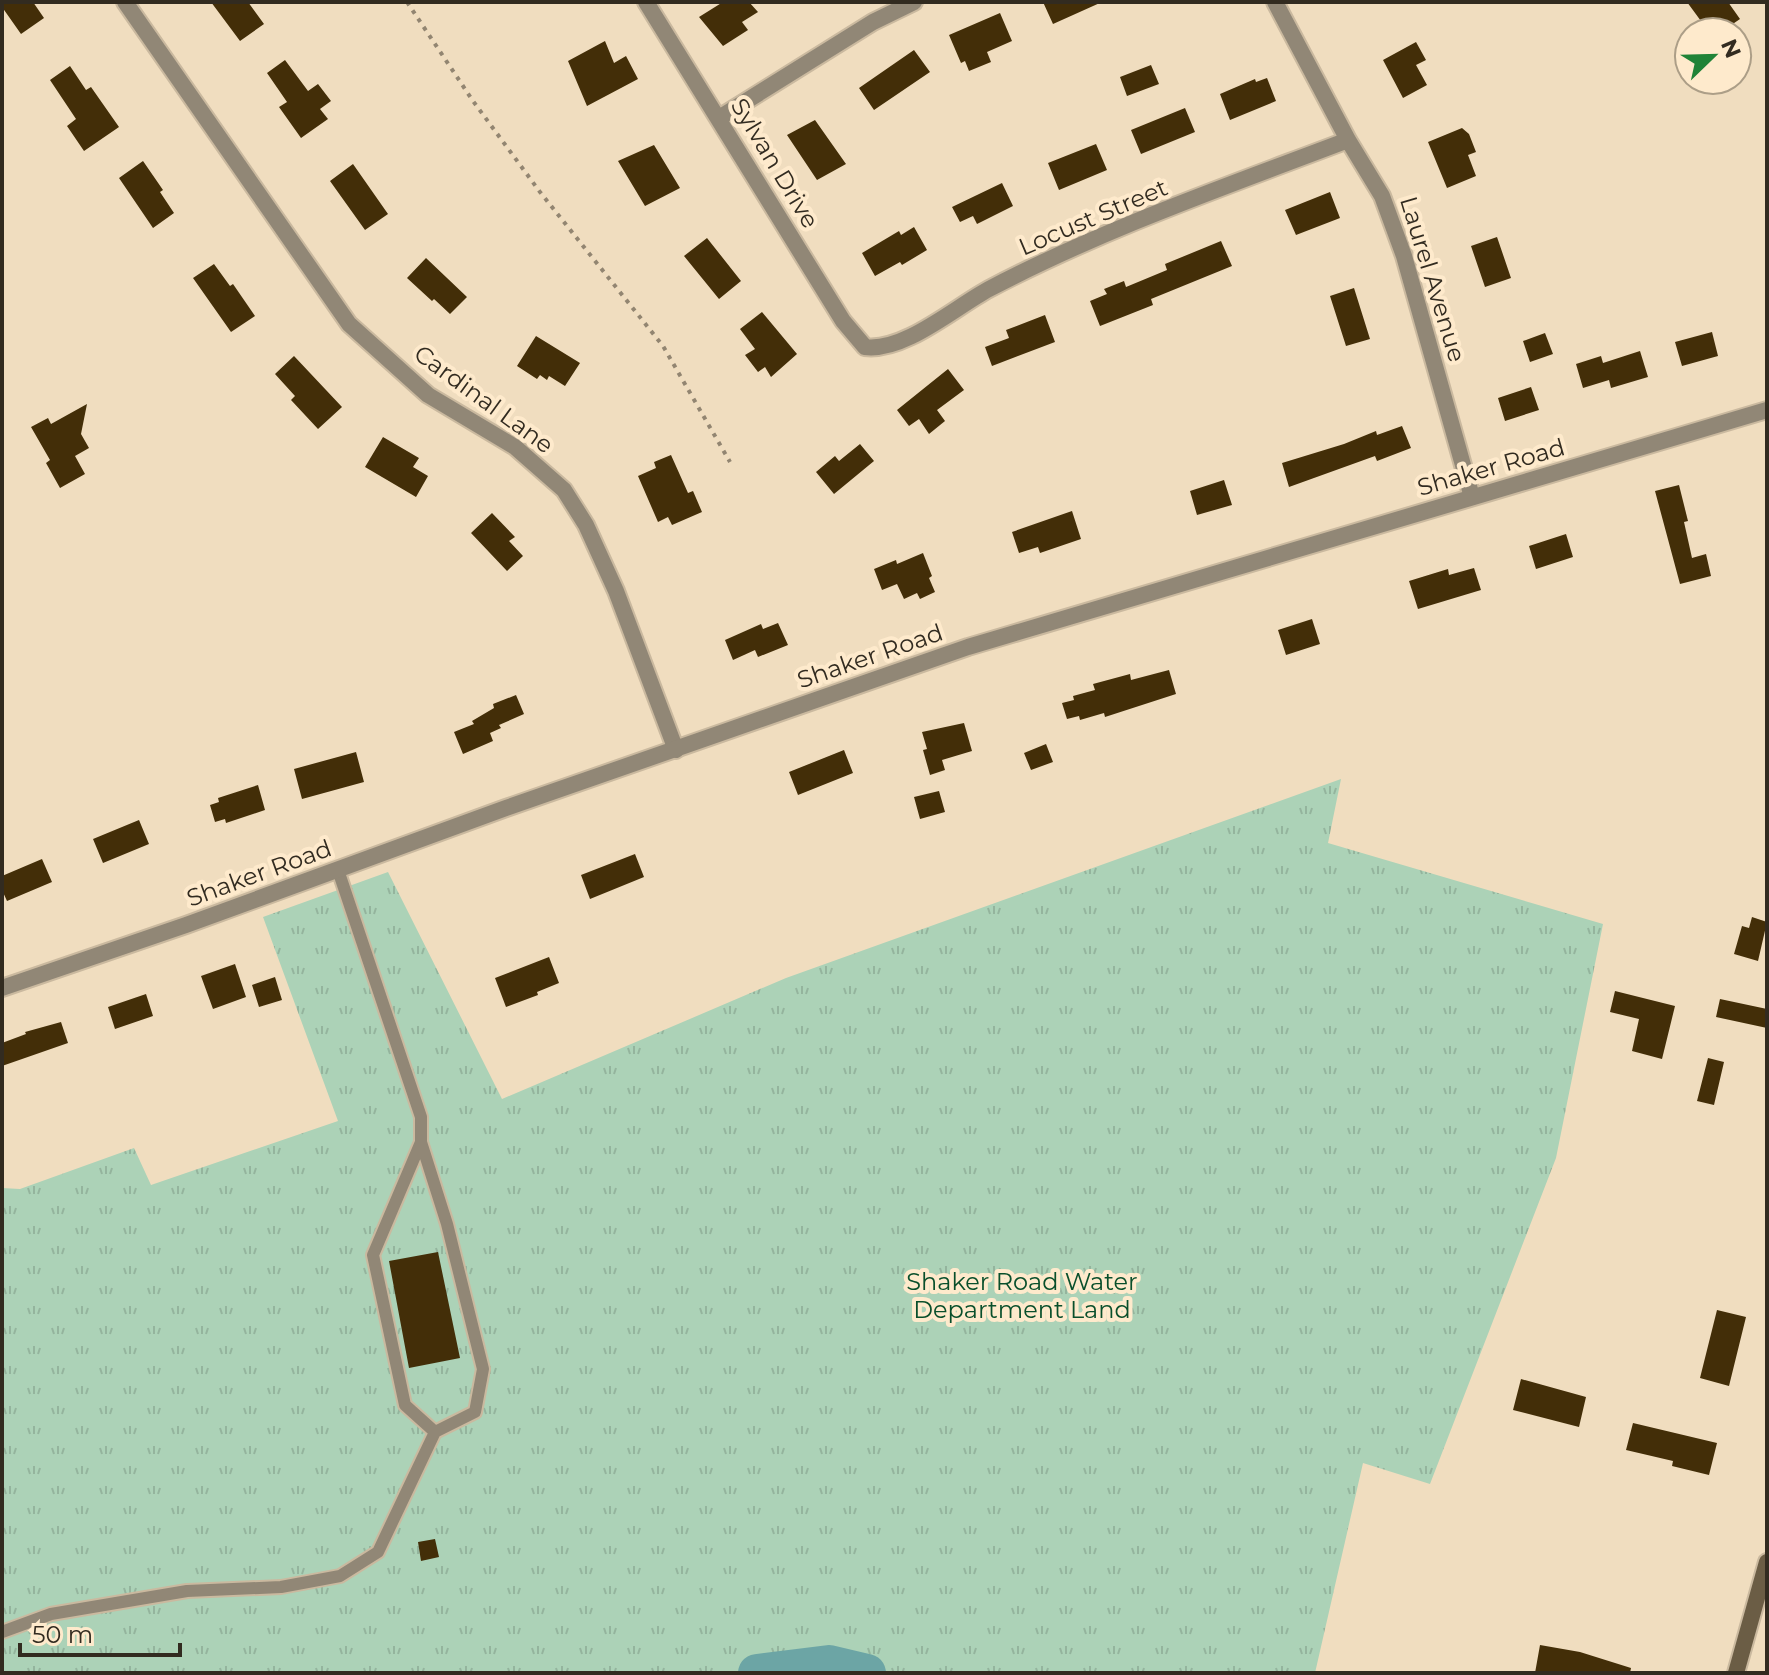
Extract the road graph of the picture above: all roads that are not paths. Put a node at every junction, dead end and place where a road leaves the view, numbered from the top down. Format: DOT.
graph roads {
  1 [pos="125,2"];
  2 [pos="646,2"];
  3 [pos="914,2"];
  4 [pos="1275,2"];
  5 [pos="719,118"];
  6 [pos="1348,140"];
  7 [pos="865,347"];
  8 [pos="1767,410"];
  9 [pos="1472,497"];
  10 [pos="676,750"];
  11 [pos="338,870"];
  12 [pos="2,988"];
  13 [pos="421,1142"];
  14 [pos="435,1432"];
  15 [pos="1767,1562"];
  16 [pos="2,1632"];
  17 [pos="1736,1673"];
  1 -- 10 [label="street, Cardinal Lane"];
  2 -- 5 [label="street, Sylvan Drive"];
  3 -- 5 [label="street"];
  4 -- 6 [label="street, Laurel Avenue"];
  5 -- 7 [label="street, Sylvan Drive"];
  6 -- 7 [label="street, Locust Street"];
  6 -- 9 [label="street, Laurel Avenue"];
  8 -- 9 [label="street, Shaker Road"];
  9 -- 10 [label="street, Shaker Road"];
  10 -- 11 [label="street, Shaker Road"];
  11 -- 12 [label="street, Shaker Road"];
  11 -- 13 [label="lane"];
  13 -- 14 [label="lane"];
  13 -- 14 [label="lane"];
  14 -- 16 [label="lane"];
  15 -- 17 [label="main road"];
}
